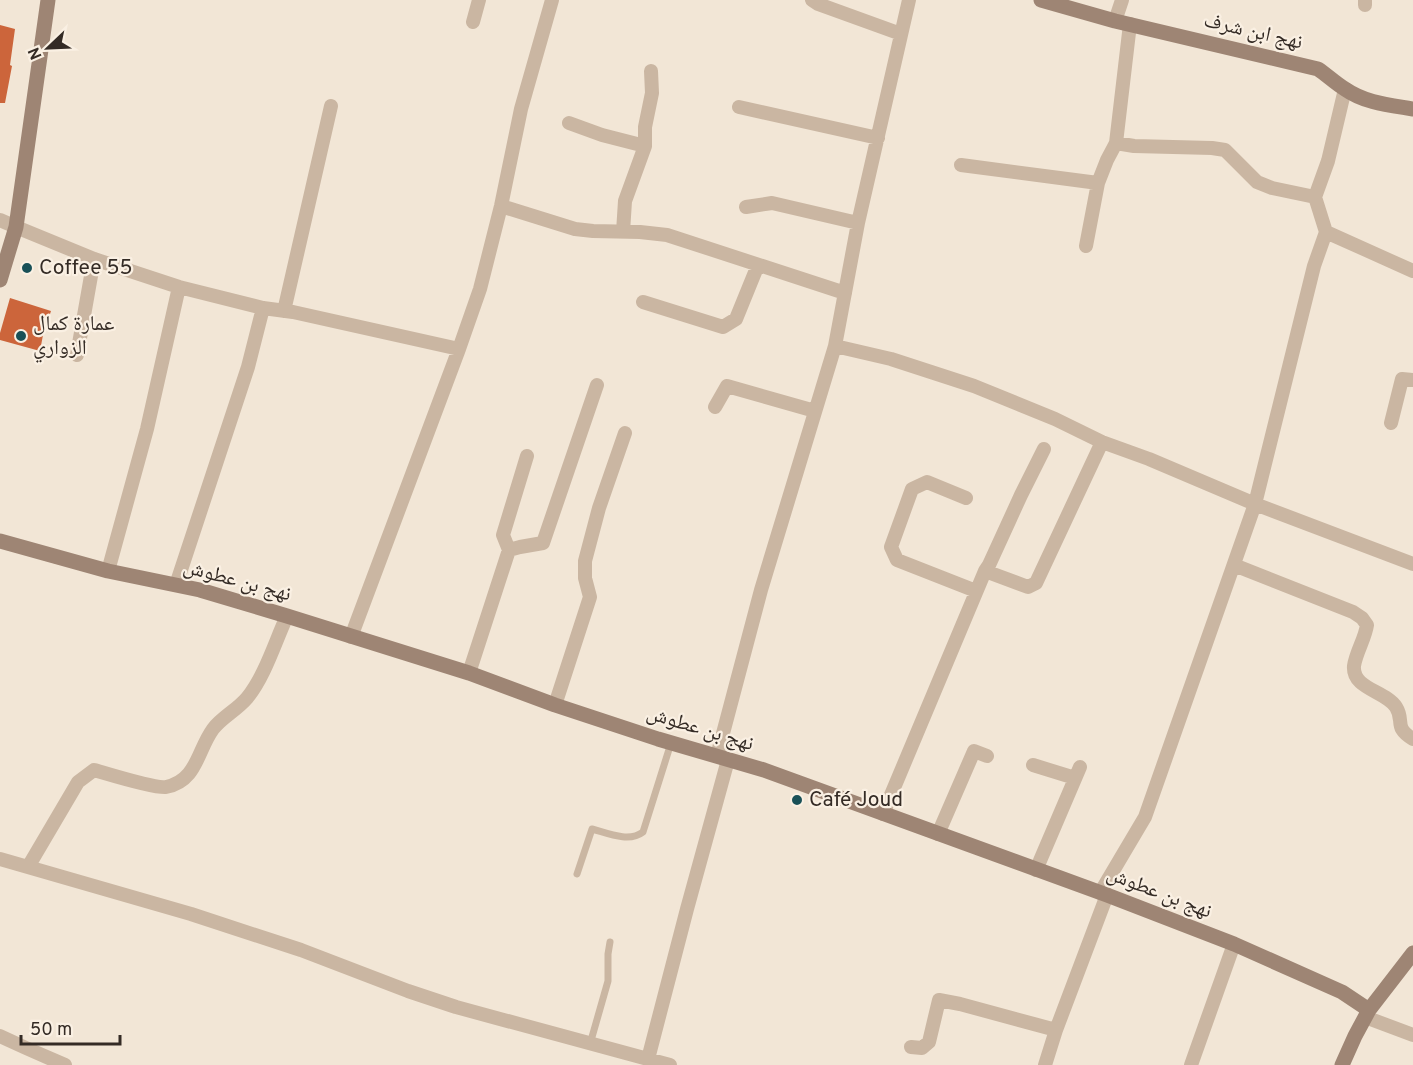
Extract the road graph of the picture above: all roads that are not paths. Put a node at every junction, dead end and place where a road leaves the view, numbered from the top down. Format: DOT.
graph roads {
  1 [pos="48,0"];
  2 [pos="479,0"];
  3 [pos="552,0"];
  4 [pos="812,0"];
  5 [pos="909,0"];
  6 [pos="1041,0"];
  7 [pos="1122,0"];
  8 [pos="1115,21"];
  9 [pos="473,22"];
  10 [pos="1130,24"];
  11 [pos="901,34"];
  12 [pos="651,71"];
  13 [pos="1345,89"];
  14 [pos="331,106"];
  15 [pos="739,107"];
  16 [pos="1413,109"];
  17 [pos="569,123"];
  18 [pos="878,138"];
  19 [pos="1116,143"];
  20 [pos="645,146"];
  21 [pos="961,165"];
  22 [pos="1098,183"];
  23 [pos="1315,197"];
  24 [pos="501,206"];
  25 [pos="746,207"];
  26 [pos="0,220"];
  27 [pos="858,223"];
  28 [pos="16,228"];
  29 [pos="623,232"];
  30 [pos="1326,232"];
  31 [pos="1086,246"];
  32 [pos="94,259"];
  33 [pos="758,265"];
  34 [pos="1413,271"];
  35 [pos="0,280"];
  36 [pos="179,287"];
  37 [pos="845,293"];
  38 [pos="643,302"];
  39 [pos="263,308"];
  40 [pos="284,311"];
  41 [pos="835,346"];
  42 [pos="459,349"];
  43 [pos="77,355"];
  44 [pos="1413,380"];
  45 [pos="597,385"];
  46 [pos="715,407"];
  47 [pos="816,411"];
  48 [pos="1391,423"];
  49 [pos="625,433"];
  50 [pos="1101,442"];
  51 [pos="1044,449"];
  52 [pos="527,456"];
  53 [pos="966,498"];
  54 [pos="1255,504"];
  55 [pos="0,541"];
  56 [pos="509,550"];
  57 [pos="1413,564"];
  58 [pos="1234,565"];
  59 [pos="108,571"];
  60 [pos="984,571"];
  61 [pos="176,585"];
  62 [pos="976,591"];
  63 [pos="287,616"];
  64 [pos="351,637"];
  65 [pos="469,673"];
  66 [pos="555,705"];
  67 [pos="1413,739"];
  68 [pos="671,743"];
  69 [pos="987,756"];
  70 [pos="723,758"];
  71 [pos="1033,765"];
  72 [pos="884,814"];
  73 [pos="938,834"];
  74 [pos="0,859"];
  75 [pos="28,867"];
  76 [pos="1036,870"];
  77 [pos="578,874"];
  78 [pos="1104,894"];
  79 [pos="610,942"];
  80 [pos="1234,944"];
  81 [pos="1413,953"];
  82 [pos="1367,1013"];
  83 [pos="1056,1030"];
  84 [pos="1413,1035"];
  85 [pos="0,1036"];
  86 [pos="590,1044"];
  87 [pos="911,1047"];
  88 [pos="648,1059"];
  89 [pos="65,1065"];
  90 [pos="670,1065"];
  91 [pos="1045,1065"];
  92 [pos="1191,1065"];
  93 [pos="1342,1065"];
  1 -- 28 [label="street"];
  2 -- 9 [label="street"];
  3 -- 24 [label="street"];
  4 -- 11 [label="street"];
  5 -- 11 [label="street"];
  6 -- 8 [label="street, نهج ابن شرف"];
  7 -- 8 [label="street"];
  8 -- 10 [label="street, نهج ابن شرف"];
  10 -- 13 [label="street, نهج ابن شرف"];
  10 -- 19 [label="street"];
  11 -- 18 [label="street"];
  12 -- 20 [label="street"];
  13 -- 16 [label="street, نهج ابن شرف"];
  13 -- 23 [label="street"];
  14 -- 40 [label="street"];
  15 -- 18 [label="street"];
  17 -- 20 [label="street"];
  18 -- 27 [label="street"];
  19 -- 22 [label="street"];
  19 -- 23 [label="street"];
  20 -- 29 [label="street"];
  21 -- 22 [label="street"];
  22 -- 31 [label="street"];
  23 -- 30 [label="street"];
  24 -- 29 [label="street"];
  24 -- 42 [label="street"];
  25 -- 27 [label="street"];
  26 -- 28 [label="street"];
  27 -- 37 [label="street"];
  28 -- 32 [label="street"];
  28 -- 35 [label="street"];
  29 -- 33 [label="street"];
  30 -- 34 [label="street"];
  30 -- 54 [label="street"];
  32 -- 36 [label="street"];
  32 -- 43 [label="street"];
  33 -- 37 [label="street"];
  33 -- 38 [label="street"];
  36 -- 39 [label="street"];
  36 -- 59 [label="street"];
  37 -- 41 [label="street"];
  39 -- 40 [label="street"];
  39 -- 61 [label="street"];
  40 -- 42 [label="street"];
  41 -- 47 [label="street"];
  41 -- 50 [label="street"];
  42 -- 64 [label="street"];
  44 -- 48 [label="street"];
  45 -- 56 [label="street"];
  46 -- 47 [label="street"];
  47 -- 70 [label="street"];
  49 -- 66 [label="street"];
  50 -- 54 [label="street"];
  50 -- 60 [label="street"];
  51 -- 60 [label="street"];
  52 -- 56 [label="street"];
  53 -- 62 [label="street"];
  54 -- 57 [label="street"];
  54 -- 58 [label="street"];
  55 -- 59 [label="street, نهج بن عطوش"];
  56 -- 65 [label="street"];
  58 -- 67 [label="street"];
  58 -- 78 [label="street"];
  59 -- 61 [label="street, نهج بن عطوش"];
  60 -- 62 [label="street"];
  61 -- 63 [label="street, نهج بن عطوش"];
  62 -- 72 [label="street"];
  63 -- 64 [label="street, نهج بن عطوش"];
  63 -- 75 [label="street"];
  64 -- 65 [label="street, نهج بن عطوش"];
  65 -- 66 [label="street, نهج بن عطوش"];
  66 -- 68 [label="street, نهج بن عطوش"];
  68 -- 70 [label="street, نهج بن عطوش"];
  68 -- 77 [label="lane"];
  69 -- 73 [label="street"];
  70 -- 72 [label="street, نهج بن عطوش"];
  70 -- 88 [label="street"];
  71 -- 76 [label="street"];
  72 -- 73 [label="street, نهج بن عطوش"];
  73 -- 76 [label="street, نهج بن عطوش"];
  74 -- 75 [label="street"];
  75 -- 86 [label="street"];
  76 -- 78 [label="street, نهج بن عطوش"];
  78 -- 80 [label="street, نهج بن عطوش"];
  78 -- 83 [label="street"];
  79 -- 86 [label="lane"];
  80 -- 82 [label="street, نهج بن عطوش"];
  80 -- 92 [label="street"];
  81 -- 82 [label="street"];
  82 -- 84 [label="street"];
  82 -- 93 [label="street"];
  83 -- 87 [label="street"];
  83 -- 91 [label="street"];
  85 -- 89 [label="street"];
  86 -- 88 [label="street"];
  88 -- 90 [label="street"];
}
